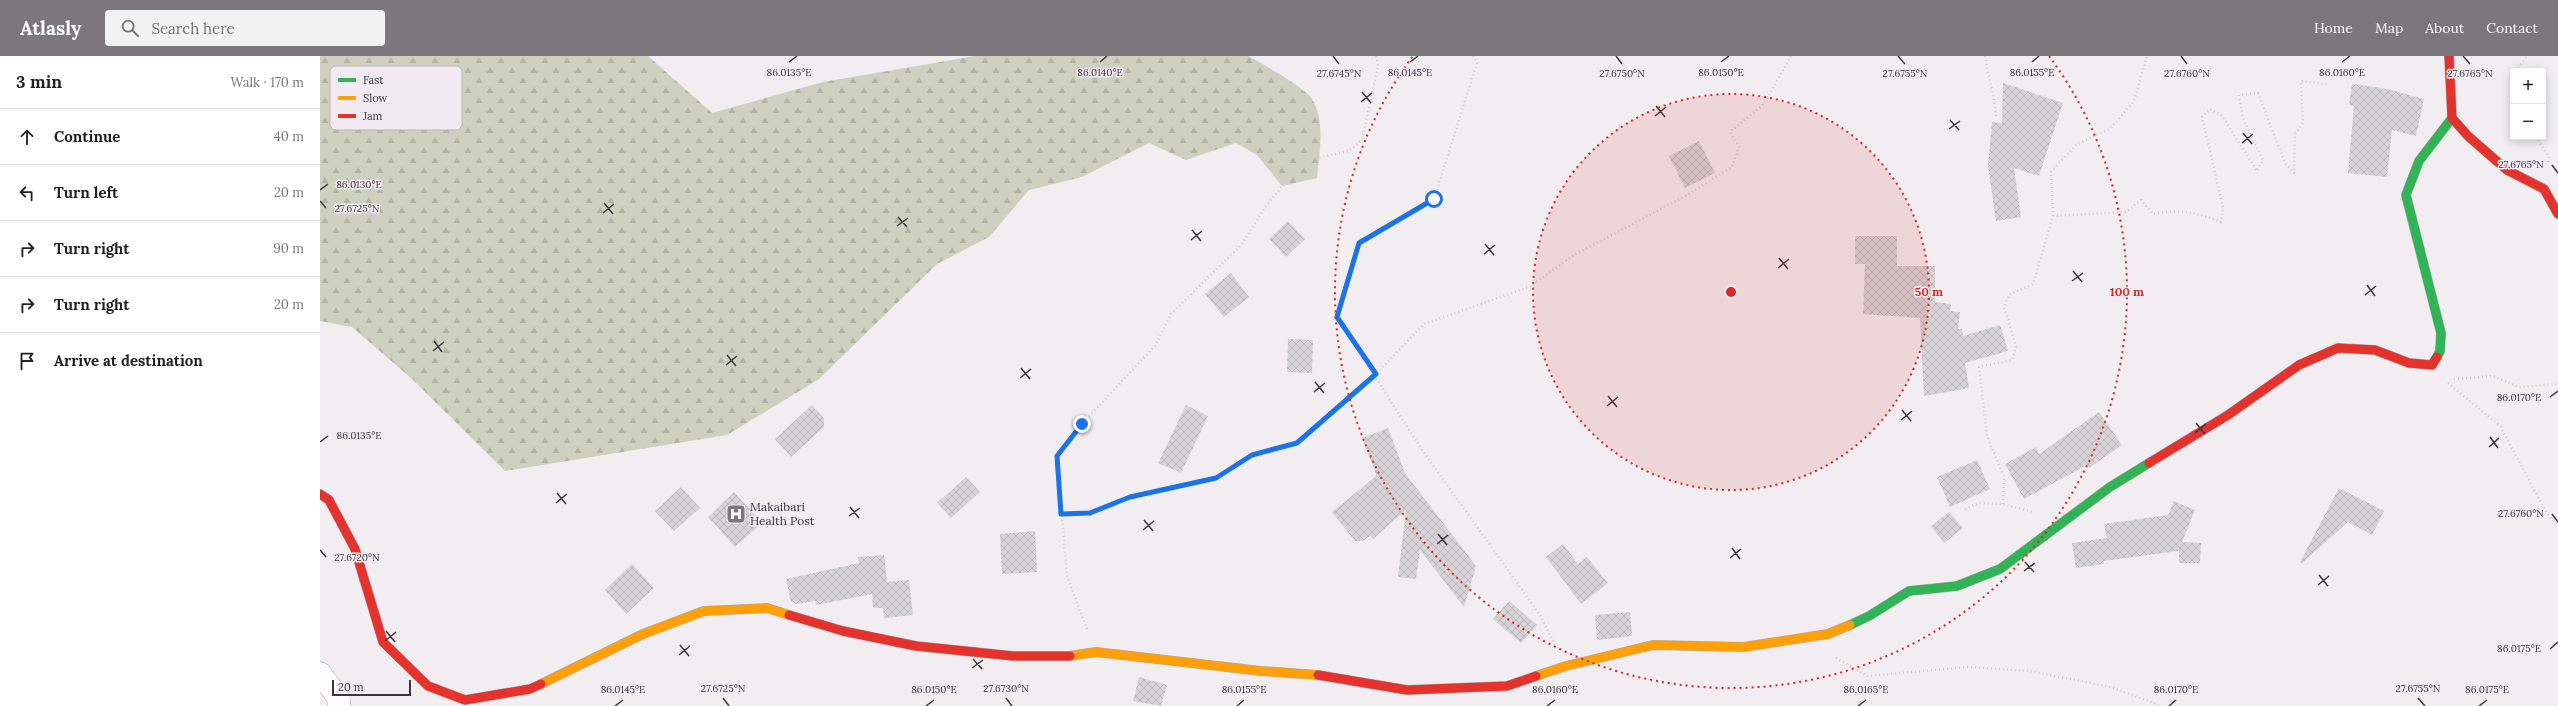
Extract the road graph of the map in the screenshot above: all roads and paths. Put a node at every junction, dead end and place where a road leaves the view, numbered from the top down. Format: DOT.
graph roads {
  1 [pos="1376,56"];
  2 [pos="1473,56"];
  3 [pos="1791,56"];
  4 [pos="1985,56"];
  5 [pos="2147,56"];
  6 [pos="2449,56"];
  7 [pos="2527,56"];
  8 [pos="2518,68"];
  9 [pos="2327,84"];
  10 [pos="1996,118"];
  11 [pos="2452,118"];
  12 [pos="2558,214"];
  13 [pos="2053,216"];
  14 [pos="1376,374"];
  15 [pos="2558,384"];
  16 [pos="320,494"];
  17 [pos="2003,504"];
  18 [pos="1965,509"];
  19 [pos="2038,511"];
  20 [pos="1061,514"];
  21 [pos="2558,526"];
  22 [pos="1096,652"];
  23 [pos="1830,656"];
  24 [pos="1566,666"];
  25 [pos="320,673"];
  26 [pos="339,706"];
  27 [pos="2162,706"];
  1 -- 20 [label="path"];
  2 -- 14 [label="path"];
  3 -- 14 [label="path"];
  4 -- 10 [label="path"];
  5 -- 13 [label="path"];
  6 -- 11 [label="street"];
  7 -- 8 [label="path"];
  9 -- 13 [label="path"];
  11 -- 12 [label="street"];
  11 -- 24 [label="street"];
  13 -- 17 [label="path"];
  14 -- 20 [label="path"];
  14 -- 24 [label="path"];
  15 -- 21 [label="path"];
  16 -- 22 [label="street"];
  17 -- 18 [label="path"];
  17 -- 19 [label="path"];
  20 -- 22 [label="path"];
  22 -- 24 [label="street"];
  23 -- 27 [label="path"];
  25 -- 26 [label="street"];
}
